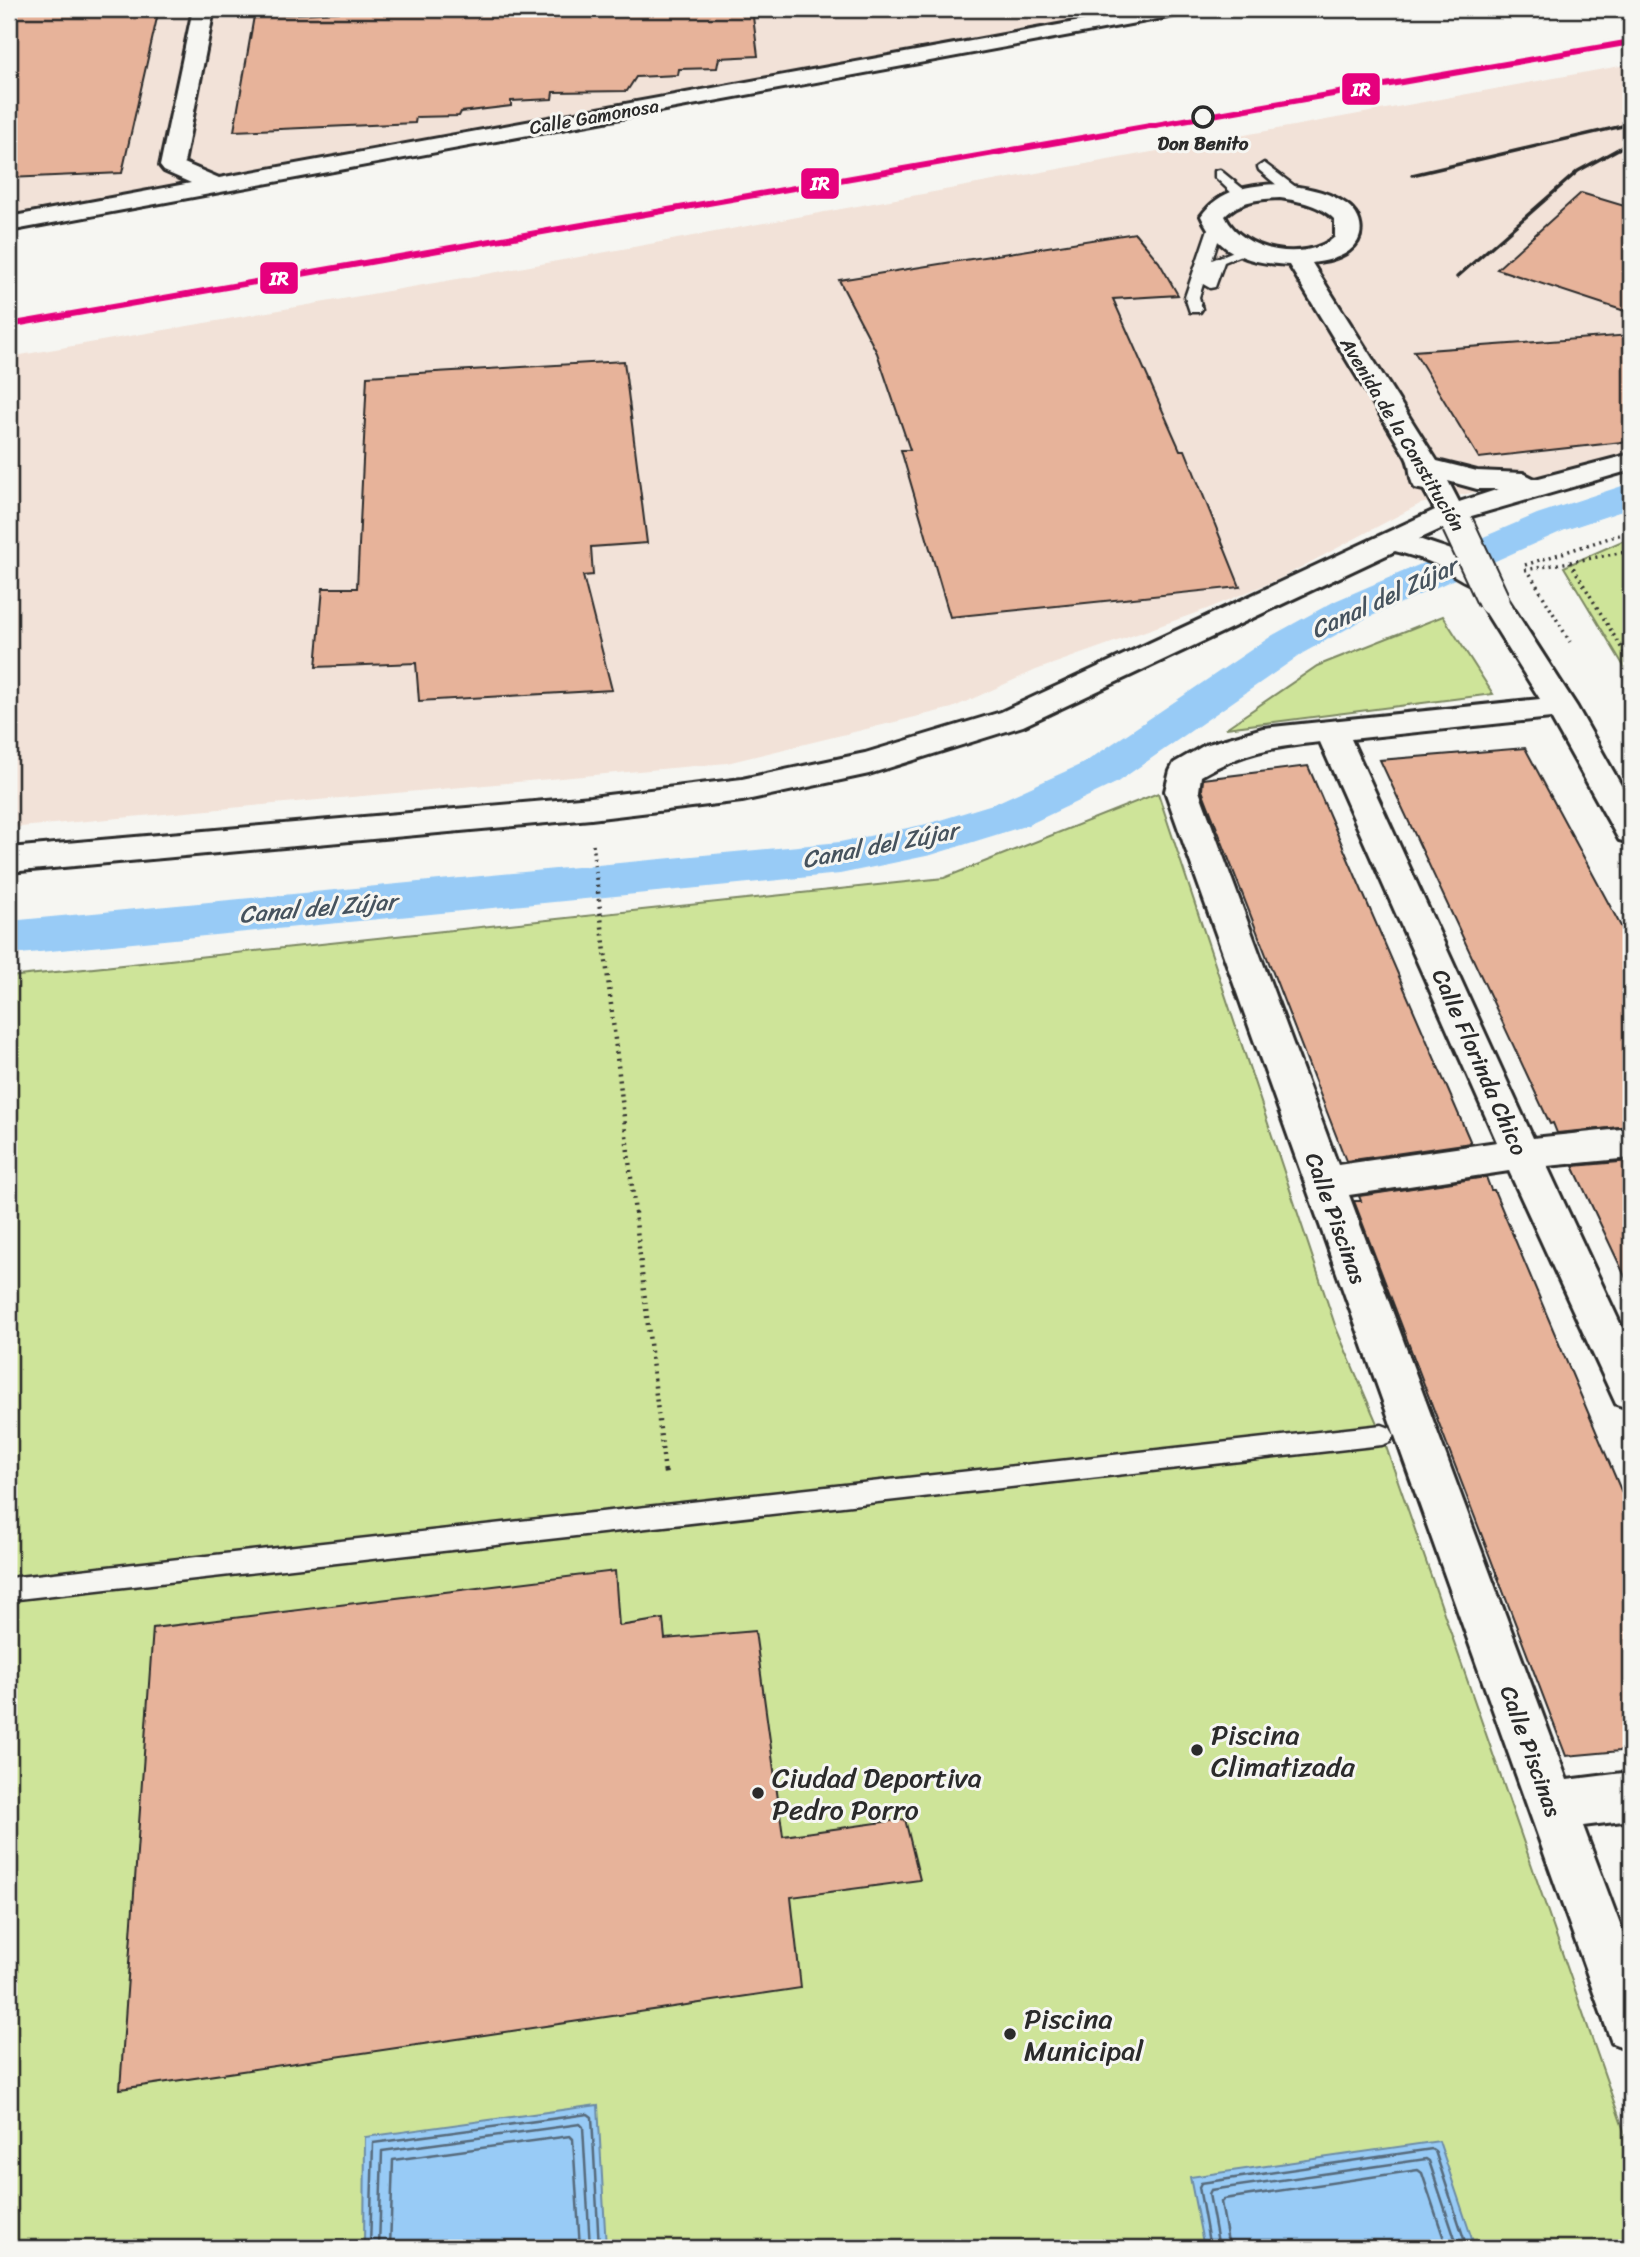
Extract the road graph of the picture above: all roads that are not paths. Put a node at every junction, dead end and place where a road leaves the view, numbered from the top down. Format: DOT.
graph roads {
  1 [pos="203,9"];
  2 [pos="1179,9"];
  3 [pos="172,166"];
  4 [pos="1264,167"];
  5 [pos="1220,174"];
  6 [pos="214,185"];
  7 [pos="1296,194"];
  8 [pos="1242,195"];
  9 [pos="148,198"];
  10 [pos="9,224"];
  11 [pos="1215,229"];
  12 [pos="1246,250"];
  13 [pos="1296,257"];
  14 [pos="1631,462"];
  15 [pos="1425,467"];
  16 [pos="1550,483"];
  17 [pos="1440,528"];
  18 [pos="1485,586"];
  19 [pos="1561,707"];
  20 [pos="1331,731"];
  21 [pos="1631,832"];
  22 [pos="9,860"];
  23 [pos="1631,1143"];
  24 [pos="1521,1154"];
  25 [pos="1323,1183"];
  26 [pos="1631,1391"];
  27 [pos="1382,1435"];
  28 [pos="9,1589"];
  29 [pos="1631,1796"];
  30 [pos="1552,1806"];
  31 [pos="1631,2024"];
  1 -- 3 [label="street"];
  2 -- 6 [label="street, Calle Gamonosa"];
  3 -- 6 [label="street"];
  3 -- 9 [label="street"];
  4 -- 7 [label="lane"];
  5 -- 8 [label="lane"];
  6 -- 9 [label="street, Calle Gamonosa"];
  7 -- 8 [label="street"];
  7 -- 13 [label="street"];
  8 -- 11 [label="street"];
  9 -- 10 [label="street, Calle Gamonosa"];
  11 -- 12 [label="street"];
  11 -- 12 [label="lane"];
  12 -- 13 [label="street"];
  13 -- 15 [label="street, Avenida de la Constitución"];
  14 -- 16 [label="street"];
  15 -- 16 [label="street"];
  15 -- 17 [label="street"];
  16 -- 17 [label="street"];
  17 -- 18 [label="street"];
  17 -- 18 [label="street, Avenida de la Constitución, bridge"];
  17 -- 22 [label="street"];
  18 -- 19 [label="street, Avenida de la Constitución"];
  19 -- 20 [label="street, Calle Piscinas"];
  19 -- 21 [label="street, Avenida de la Constitución"];
  20 -- 24 [label="street, Calle Florinda Chico"];
  20 -- 25 [label="street, Calle Piscinas"];
  23 -- 24 [label="street"];
  24 -- 25 [label="street"];
  24 -- 26 [label="street, Calle Florinda Chico"];
  25 -- 30 [label="street, Calle Piscinas"];
  27 -- 28 [label="lane"];
  29 -- 30 [label="street"];
  30 -- 31 [label="street, Calle Piscinas"];
}
